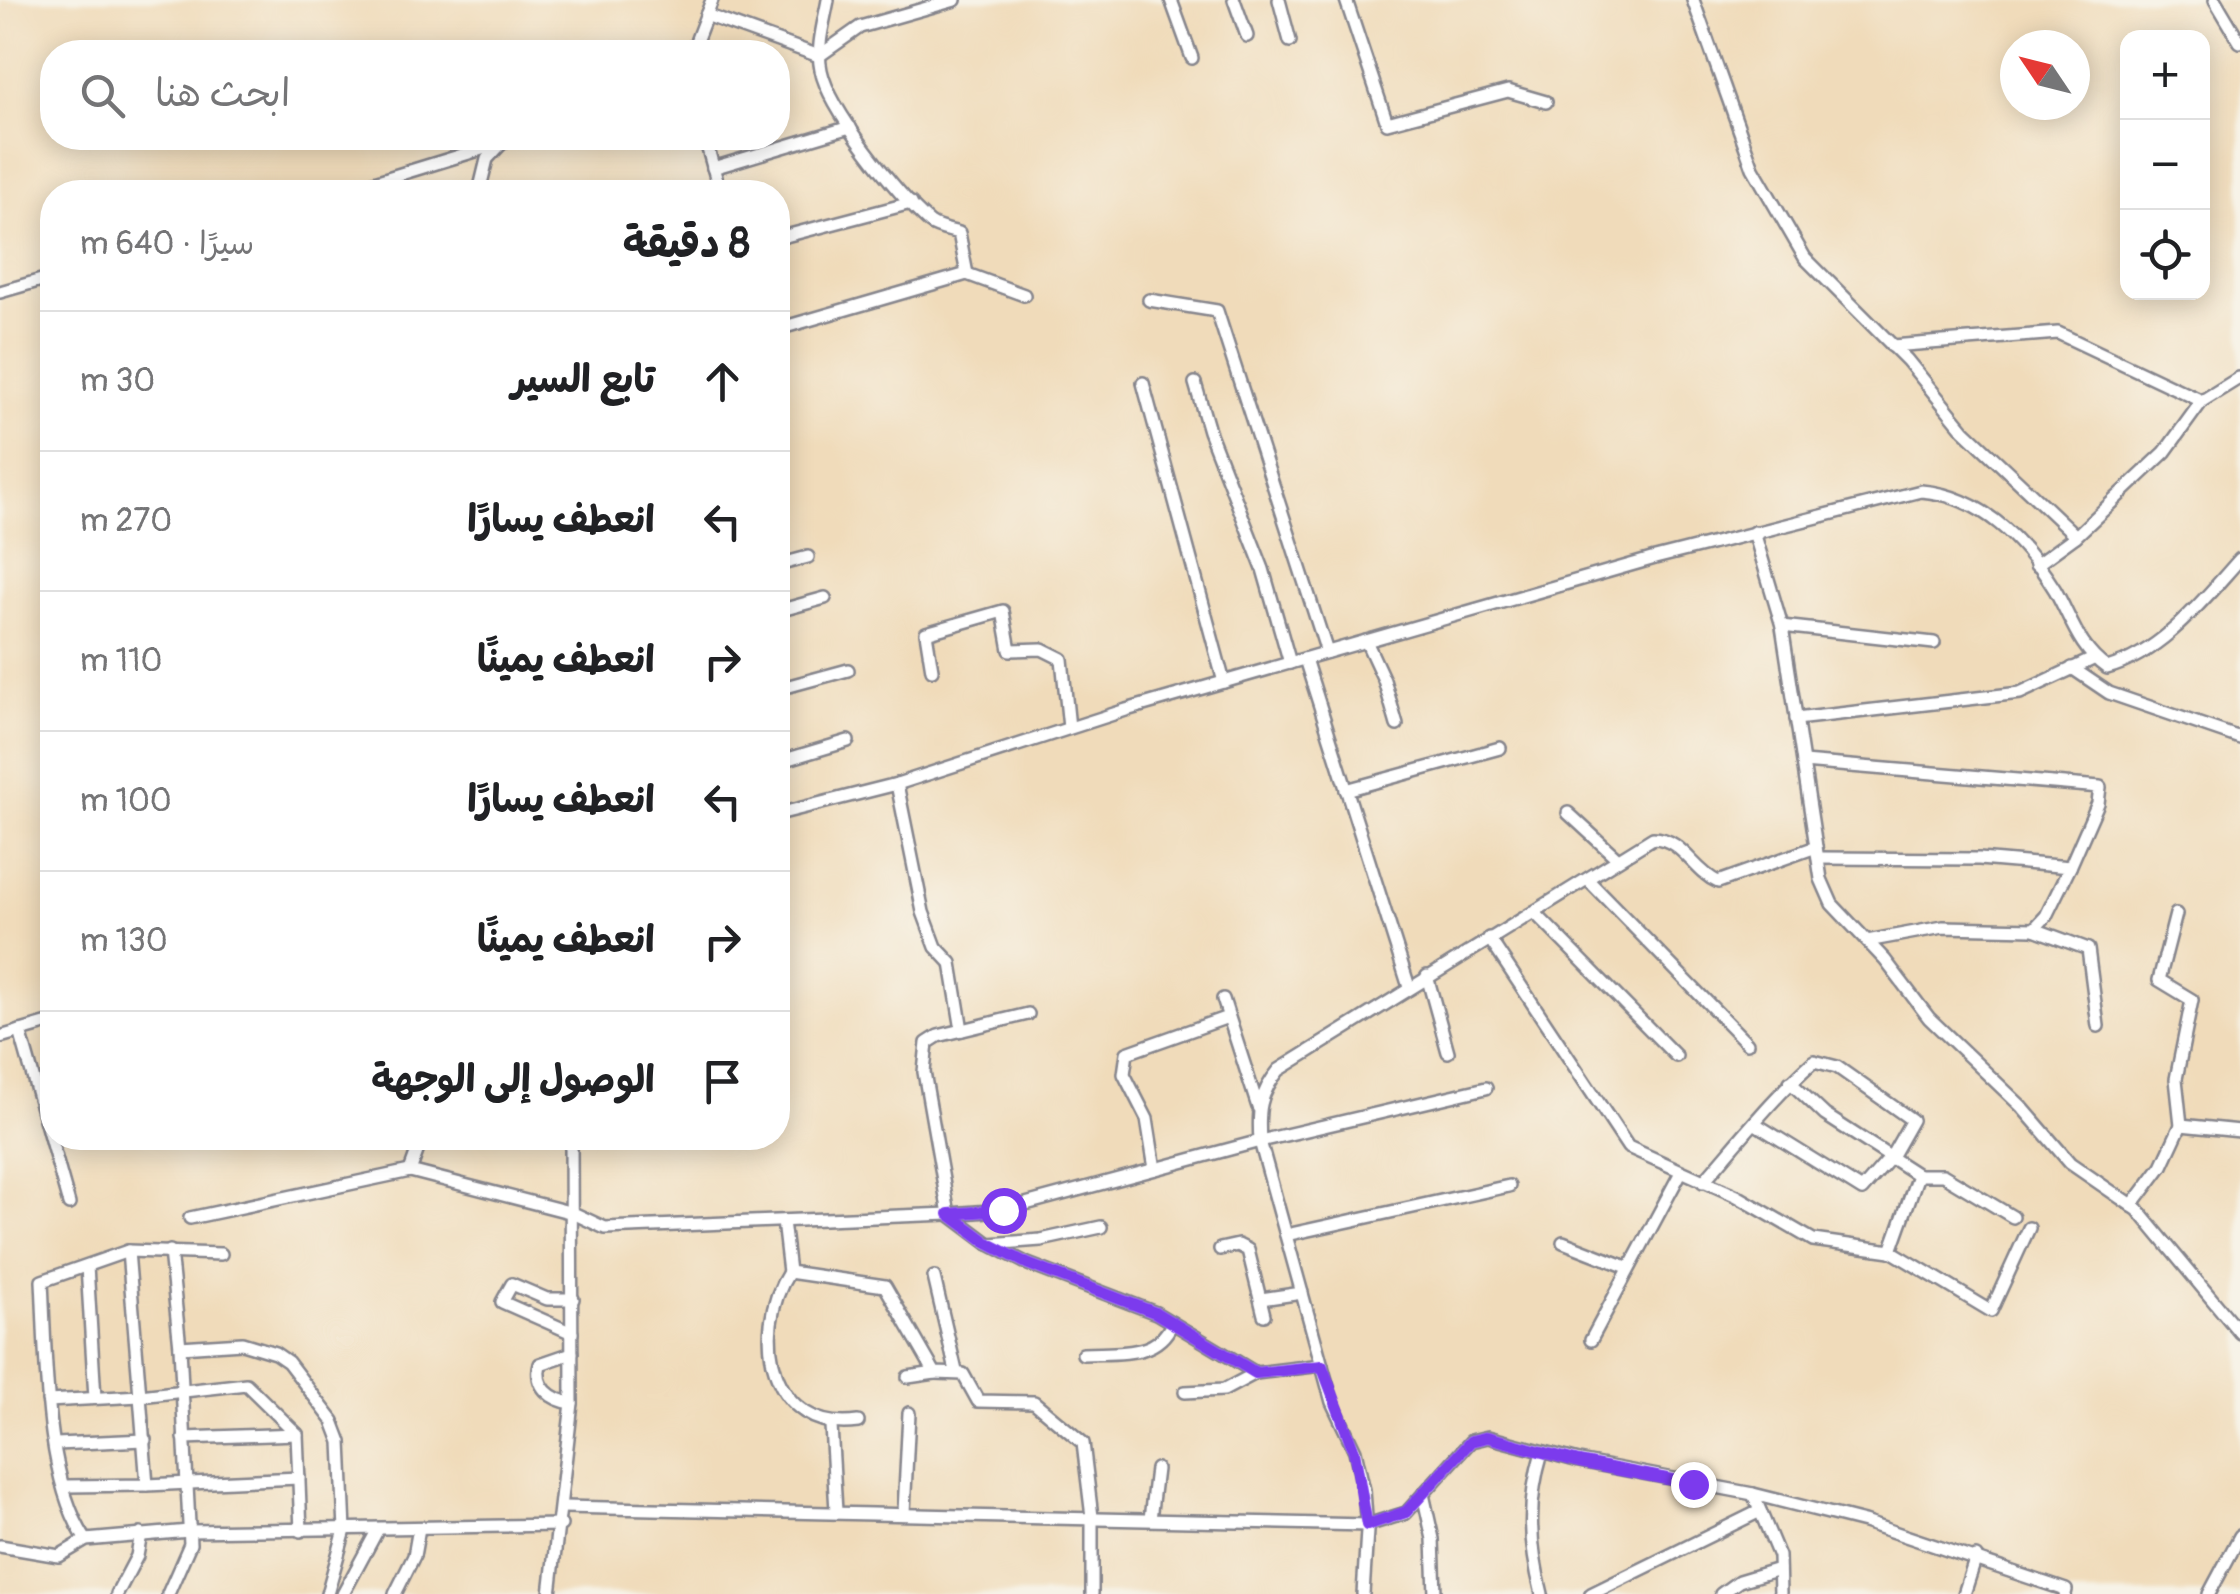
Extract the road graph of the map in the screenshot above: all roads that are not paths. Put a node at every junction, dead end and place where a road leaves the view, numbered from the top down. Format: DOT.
graph roads {
  1 [pos="712,0"];
  2 [pos="828,0"];
  3 [pos="955,0"];
  4 [pos="1171,0"];
  5 [pos="1234,0"];
  6 [pos="1278,0"];
  7 [pos="1346,0"];
  8 [pos="1693,0"];
  9 [pos="2215,0"];
  10 [pos="706,16"];
  11 [pos="1247,36"];
  12 [pos="697,40"];
  13 [pos="774,40"];
  14 [pos="1290,42"];
  15 [pos="2240,42"];
  16 [pos="790,46"];
  17 [pos="819,56"];
  18 [pos="1192,58"];
  19 [pos="1546,102"];
  20 [pos="850,127"];
  21 [pos="790,145"];
  22 [pos="476,150"];
  23 [pos="493,150"];
  24 [pos="708,150"];
  25 [pos="773,150"];
  26 [pos="713,168"];
  27 [pos="380,180"];
  28 [pos="482,180"];
  29 [pos="716,180"];
  30 [pos="911,203"];
  31 [pos="790,235"];
  32 [pos="967,274"];
  33 [pos="40,280"];
  34 [pos="0,292"];
  35 [pos="1024,295"];
  36 [pos="1150,300"];
  37 [pos="790,326"];
  38 [pos="1892,346"];
  39 [pos="2240,378"];
  40 [pos="1142,382"];
  41 [pos="1195,383"];
  42 [pos="2202,401"];
  43 [pos="1754,532"];
  44 [pos="2076,536"];
  45 [pos="808,557"];
  46 [pos="2240,559"];
  47 [pos="790,562"];
  48 [pos="2036,564"];
  49 [pos="825,598"];
  50 [pos="790,608"];
  51 [pos="1782,626"];
  52 [pos="1366,641"];
  53 [pos="1934,643"];
  54 [pos="1327,652"];
  55 [pos="1305,658"];
  56 [pos="2093,659"];
  57 [pos="1290,663"];
  58 [pos="2072,668"];
  59 [pos="848,670"];
  60 [pos="932,670"];
  61 [pos="1224,682"];
  62 [pos="790,686"];
  63 [pos="1796,719"];
  64 [pos="1398,725"];
  65 [pos="1069,728"];
  66 [pos="2240,738"];
  67 [pos="848,741"];
  68 [pos="1500,748"];
  69 [pos="790,758"];
  70 [pos="1803,762"];
  71 [pos="897,784"];
  72 [pos="1346,790"];
  73 [pos="790,811"];
  74 [pos="1568,813"];
  75 [pos="1817,852"];
  76 [pos="1618,859"];
  77 [pos="2070,867"];
  78 [pos="1589,881"];
  79 [pos="1534,912"];
  80 [pos="2176,914"];
  81 [pos="2034,928"];
  82 [pos="1489,938"];
  83 [pos="1867,942"];
  84 [pos="1427,976"];
  85 [pos="1410,987"];
  86 [pos="1223,999"];
  87 [pos="1028,1014"];
  88 [pos="1228,1017"];
  89 [pos="40,1026"];
  90 [pos="2098,1026"];
  91 [pos="962,1030"];
  92 [pos="20,1032"];
  93 [pos="0,1037"];
  94 [pos="1747,1043"];
  95 [pos="1448,1052"];
  96 [pos="1676,1056"];
  97 [pos="1790,1082"];
  98 [pos="1486,1088"];
  99 [pos="40,1102"];
  100 [pos="1258,1107"];
  101 [pos="1754,1123"];
  102 [pos="2181,1125"];
  103 [pos="2240,1131"];
  104 [pos="1260,1141"];
  105 [pos="54,1150"];
  106 [pos="418,1150"];
  107 [pos="571,1150"];
  108 [pos="1891,1157"];
  109 [pos="1155,1170"];
  110 [pos="410,1171"];
  111 [pos="1680,1174"];
  112 [pos="1918,1175"];
  113 [pos="1702,1182"];
  114 [pos="1509,1186"];
  115 [pos="69,1204"];
  116 [pos="2132,1206"];
  117 [pos="573,1213"];
  118 [pos="949,1214"];
  119 [pos="2013,1217"];
  120 [pos="190,1218"];
  121 [pos="783,1220"];
  122 [pos="1100,1227"];
  123 [pos="2029,1228"];
  124 [pos="1286,1235"];
  125 [pos="1563,1242"];
  126 [pos="989,1244"];
  127 [pos="1220,1249"];
  128 [pos="128,1251"];
  129 [pos="170,1251"];
  130 [pos="1891,1251"];
  131 [pos="220,1254"];
  132 [pos="87,1266"];
  133 [pos="1627,1267"];
  134 [pos="789,1272"];
  135 [pos="934,1277"];
  136 [pos="1302,1293"];
  137 [pos="573,1299"];
  138 [pos="1261,1299"];
  139 [pos="1264,1315"];
  140 [pos="1172,1323"];
  141 [pos="572,1333"];
  142 [pos="2240,1333"];
  143 [pos="1591,1340"];
  144 [pos="180,1347"];
  145 [pos="572,1353"];
  146 [pos="1082,1354"];
  147 [pos="1322,1366"];
  148 [pos="956,1371"];
  149 [pos="935,1373"];
  150 [pos="1256,1373"];
  151 [pos="908,1378"];
  152 [pos="181,1390"];
  153 [pos="1185,1392"];
  154 [pos="140,1396"];
  155 [pos="95,1398"];
  156 [pos="48,1400"];
  157 [pos="572,1403"];
  158 [pos="909,1413"];
  159 [pos="858,1422"];
  160 [pos="831,1426"];
  161 [pos="297,1434"];
  162 [pos="184,1438"];
  163 [pos="145,1440"];
  164 [pos="56,1444"];
  165 [pos="1542,1452"];
  166 [pos="1156,1469"];
  167 [pos="298,1478"];
  168 [pos="188,1483"];
  169 [pos="147,1485"];
  170 [pos="66,1486"];
  171 [pos="1423,1494"];
  172 [pos="1753,1494"];
  173 [pos="563,1507"];
  174 [pos="836,1511"];
  175 [pos="1760,1511"];
  176 [pos="904,1512"];
  177 [pos="1092,1517"];
  178 [pos="1150,1519"];
  179 [pos="561,1525"];
  180 [pos="1367,1525"];
  181 [pos="419,1528"];
  182 [pos="378,1529"];
  183 [pos="189,1530"];
  184 [pos="345,1530"];
  185 [pos="301,1531"];
  186 [pos="141,1534"];
  187 [pos="2240,1536"];
  188 [pos="86,1540"];
  189 [pos="0,1546"];
  190 [pos="1976,1557"];
  191 [pos="1779,1569"];
  192 [pos="2070,1593"];
  193 [pos="117,1594"];
  194 [pos="168,1594"];
  195 [pos="327,1594"];
  196 [pos="343,1594"];
  197 [pos="396,1594"];
  198 [pos="550,1594"];
  199 [pos="1092,1594"];
  200 [pos="1363,1594"];
  201 [pos="1435,1594"];
  202 [pos="1542,1594"];
  203 [pos="1592,1594"];
  204 [pos="1722,1594"];
  205 [pos="1780,1594"];
  206 [pos="1964,1594"];
  207 [pos="2209,1594"];
  1 -- 10 [label="street"];
  2 -- 17 [label="street"];
  3 -- 17 [label="street"];
  4 -- 18 [label="street"];
  5 -- 11 [label="street"];
  6 -- 14 [label="street"];
  7 -- 19 [label="street"];
  8 -- 38 [label="street"];
  9 -- 15 [label="street"];
  10 -- 12 [label="street"];
  10 -- 13 [label="street"];
  16 -- 17 [label="street"];
  17 -- 20 [label="street"];
  20 -- 21 [label="street"];
  20 -- 30 [label="street"];
  22 -- 27 [label="street"];
  23 -- 28 [label="street"];
  24 -- 26 [label="street"];
  25 -- 26 [label="street"];
  26 -- 29 [label="street"];
  30 -- 31 [label="street"];
  30 -- 32 [label="street"];
  32 -- 35 [label="street"];
  32 -- 37 [label="street"];
  33 -- 34 [label="street"];
  36 -- 54 [label="street"];
  38 -- 42 [label="street"];
  38 -- 44 [label="street"];
  39 -- 42 [label="street"];
  40 -- 61 [label="street"];
  41 -- 57 [label="street"];
  42 -- 44 [label="street"];
  43 -- 48 [label="street"];
  43 -- 51 [label="street"];
  43 -- 52 [label="street"];
  44 -- 48 [label="street"];
  45 -- 47 [label="street"];
  46 -- 56 [label="street"];
  48 -- 56 [label="street"];
  49 -- 50 [label="street"];
  51 -- 53 [label="street"];
  51 -- 63 [label="street"];
  52 -- 54 [label="street"];
  52 -- 64 [label="street"];
  54 -- 55 [label="street"];
  55 -- 57 [label="street"];
  55 -- 72 [label="street"];
  56 -- 58 [label="street"];
  57 -- 61 [label="street"];
  58 -- 63 [label="street"];
  58 -- 66 [label="street"];
  59 -- 62 [label="street"];
  60 -- 65 [label="street"];
  61 -- 65 [label="street"];
  63 -- 70 [label="street"];
  65 -- 71 [label="street"];
  67 -- 69 [label="street"];
  68 -- 72 [label="street"];
  70 -- 75 [label="street"];
  70 -- 77 [label="street"];
  71 -- 73 [label="street"];
  71 -- 91 [label="street"];
  72 -- 85 [label="street"];
  74 -- 76 [label="street"];
  75 -- 76 [label="street"];
  75 -- 77 [label="street"];
  75 -- 83 [label="street"];
  76 -- 78 [label="street"];
  77 -- 81 [label="street"];
  78 -- 79 [label="street"];
  78 -- 94 [label="street"];
  79 -- 82 [label="street"];
  79 -- 96 [label="street"];
  80 -- 102 [label="street"];
  81 -- 83 [label="street"];
  81 -- 90 [label="street"];
  82 -- 84 [label="street"];
  82 -- 111 [label="street"];
  83 -- 116 [label="street"];
  84 -- 85 [label="street"];
  84 -- 95 [label="street"];
  85 -- 100 [label="street"];
  86 -- 88 [label="street"];
  87 -- 91 [label="street"];
  88 -- 100 [label="street"];
  88 -- 109 [label="street"];
  89 -- 92 [label="street"];
  91 -- 118 [label="street"];
  92 -- 93 [label="street"];
  92 -- 99 [label="street"];
  97 -- 101 [label="street"];
  97 -- 108 [label="street"];
  97 -- 108 [label="street"];
  98 -- 104 [label="street"];
  100 -- 104 [label="street"];
  101 -- 108 [label="street"];
  101 -- 113 [label="street"];
  102 -- 103 [label="street"];
  102 -- 116 [label="street"];
  104 -- 109 [label="street"];
  104 -- 124 [label="street"];
  105 -- 115 [label="street"];
  106 -- 110 [label="street"];
  107 -- 117 [label="street"];
  108 -- 112 [label="street"];
  109 -- 118 [label="street"];
  110 -- 117 [label="street"];
  110 -- 120 [label="street"];
  111 -- 113 [label="street"];
  111 -- 133 [label="street"];
  112 -- 119 [label="street"];
  112 -- 130 [label="street"];
  113 -- 130 [label="street"];
  114 -- 124 [label="street"];
  116 -- 142 [label="street"];
  117 -- 121 [label="street"];
  117 -- 137 [label="street"];
  118 -- 121 [label="street"];
  118 -- 126 [label="street"];
  121 -- 134 [label="street"];
  122 -- 126 [label="street"];
  123 -- 130 [label="street"];
  124 -- 136 [label="street"];
  125 -- 133 [label="street"];
  126 -- 140 [label="street"];
  127 -- 138 [label="street"];
  128 -- 129 [label="street"];
  128 -- 132 [label="street"];
  128 -- 154 [label="street"];
  129 -- 131 [label="street"];
  129 -- 144 [label="street"];
  132 -- 155 [label="street"];
  132 -- 156 [label="street"];
  133 -- 143 [label="street"];
  134 -- 149 [label="street"];
  134 -- 160 [label="street"];
  135 -- 148 [label="street"];
  136 -- 138 [label="street"];
  136 -- 147 [label="street"];
  137 -- 141 [label="street"];
  137 -- 141 [label="street"];
  138 -- 139 [label="street"];
  140 -- 146 [label="street"];
  140 -- 150 [label="street"];
  141 -- 145 [label="street"];
  144 -- 152 [label="street"];
  144 -- 184 [label="street"];
  145 -- 157 [label="street"];
  145 -- 157 [label="street"];
  147 -- 150 [label="street"];
  147 -- 180 [label="street"];
  148 -- 149 [label="street"];
  148 -- 177 [label="street"];
  149 -- 151 [label="street"];
  150 -- 153 [label="street"];
  152 -- 154 [label="street"];
  152 -- 161 [label="street"];
  152 -- 162 [label="street"];
  154 -- 155 [label="street"];
  154 -- 163 [label="street"];
  155 -- 156 [label="street"];
  156 -- 164 [label="street"];
  157 -- 173 [label="street"];
  158 -- 176 [label="street"];
  159 -- 160 [label="street"];
  160 -- 174 [label="street"];
  161 -- 162 [label="street"];
  161 -- 167 [label="street"];
  162 -- 168 [label="street"];
  163 -- 164 [label="street"];
  163 -- 169 [label="street"];
  164 -- 170 [label="street"];
  165 -- 171 [label="street"];
  165 -- 172 [label="street"];
  165 -- 202 [label="street"];
  166 -- 178 [label="street"];
  167 -- 168 [label="street"];
  167 -- 185 [label="street"];
  168 -- 169 [label="street"];
  168 -- 183 [label="street"];
  169 -- 170 [label="street"];
  170 -- 188 [label="street"];
  171 -- 180 [label="street"];
  171 -- 201 [label="street"];
  172 -- 175 [label="street"];
  172 -- 190 [label="street"];
  173 -- 174 [label="street"];
  173 -- 179 [label="street"];
  174 -- 176 [label="street"];
  175 -- 191 [label="street"];
  175 -- 203 [label="street"];
  176 -- 177 [label="street"];
  177 -- 178 [label="street"];
  177 -- 199 [label="street"];
  178 -- 180 [label="street"];
  179 -- 181 [label="street"];
  179 -- 198 [label="street"];
  180 -- 200 [label="street"];
  181 -- 182 [label="street"];
  181 -- 197 [label="street"];
  182 -- 184 [label="street"];
  182 -- 196 [label="street"];
  183 -- 185 [label="street"];
  183 -- 186 [label="street"];
  183 -- 194 [label="street"];
  184 -- 185 [label="street"];
  184 -- 195 [label="street"];
  186 -- 188 [label="street"];
  186 -- 193 [label="street"];
  187 -- 207 [label="street"];
  188 -- 189 [label="street"];
  190 -- 192 [label="street"];
  190 -- 206 [label="street"];
  191 -- 204 [label="street"];
  191 -- 205 [label="street"];
}
